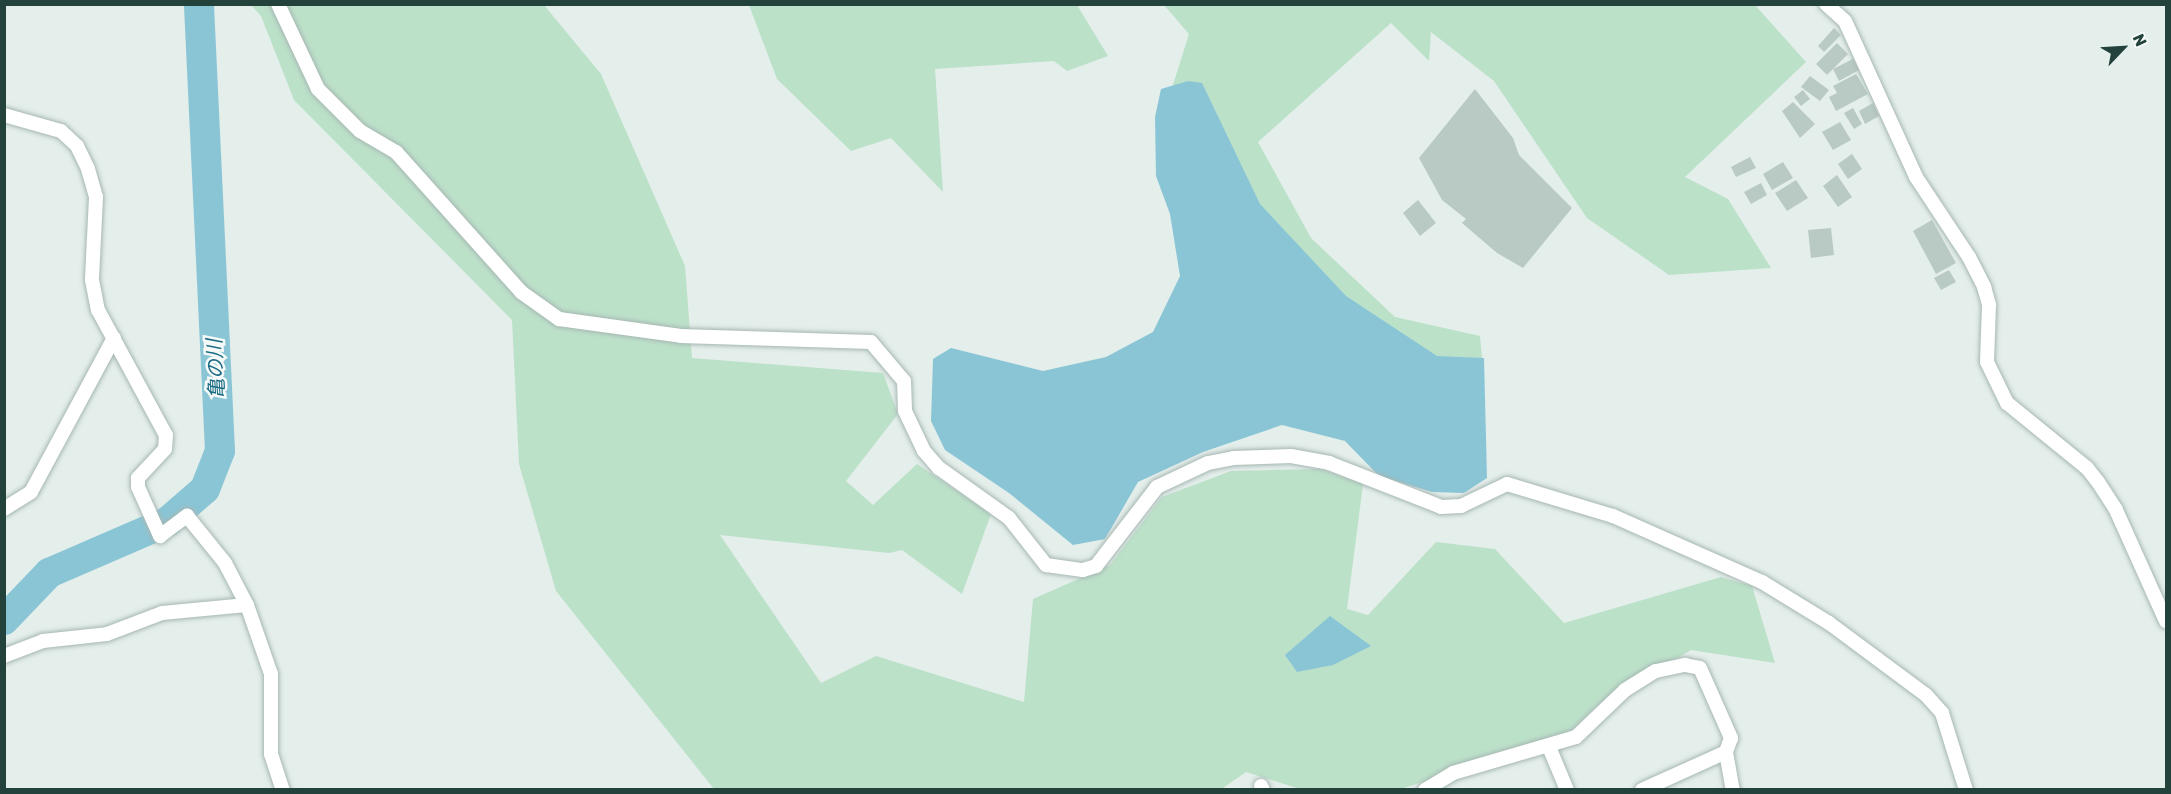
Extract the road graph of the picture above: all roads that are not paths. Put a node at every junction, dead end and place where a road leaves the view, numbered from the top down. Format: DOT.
graph roads {
  1 [pos="278,4"];
  2 [pos="1826,4"];
  3 [pos="4,115"];
  4 [pos="114,338"];
  5 [pos="4,509"];
  6 [pos="247,605"];
  7 [pos="2166,621"];
  8 [pos="4,656"];
  9 [pos="1549,747"];
  10 [pos="1726,752"];
  11 [pos="283,789"];
  12 [pos="1425,789"];
  13 [pos="1567,789"];
  14 [pos="1642,789"];
  15 [pos="1733,789"];
  16 [pos="1966,789"];
  1 -- 16 [label="street"];
  2 -- 7 [label="street"];
  3 -- 4 [label="street"];
  4 -- 5 [label="street"];
  4 -- 6 [label="street"];
  6 -- 8 [label="street"];
  6 -- 11 [label="street"];
  9 -- 10 [label="street"];
  9 -- 12 [label="street"];
  9 -- 13 [label="street"];
  10 -- 14 [label="street"];
  10 -- 15 [label="street"];
}
